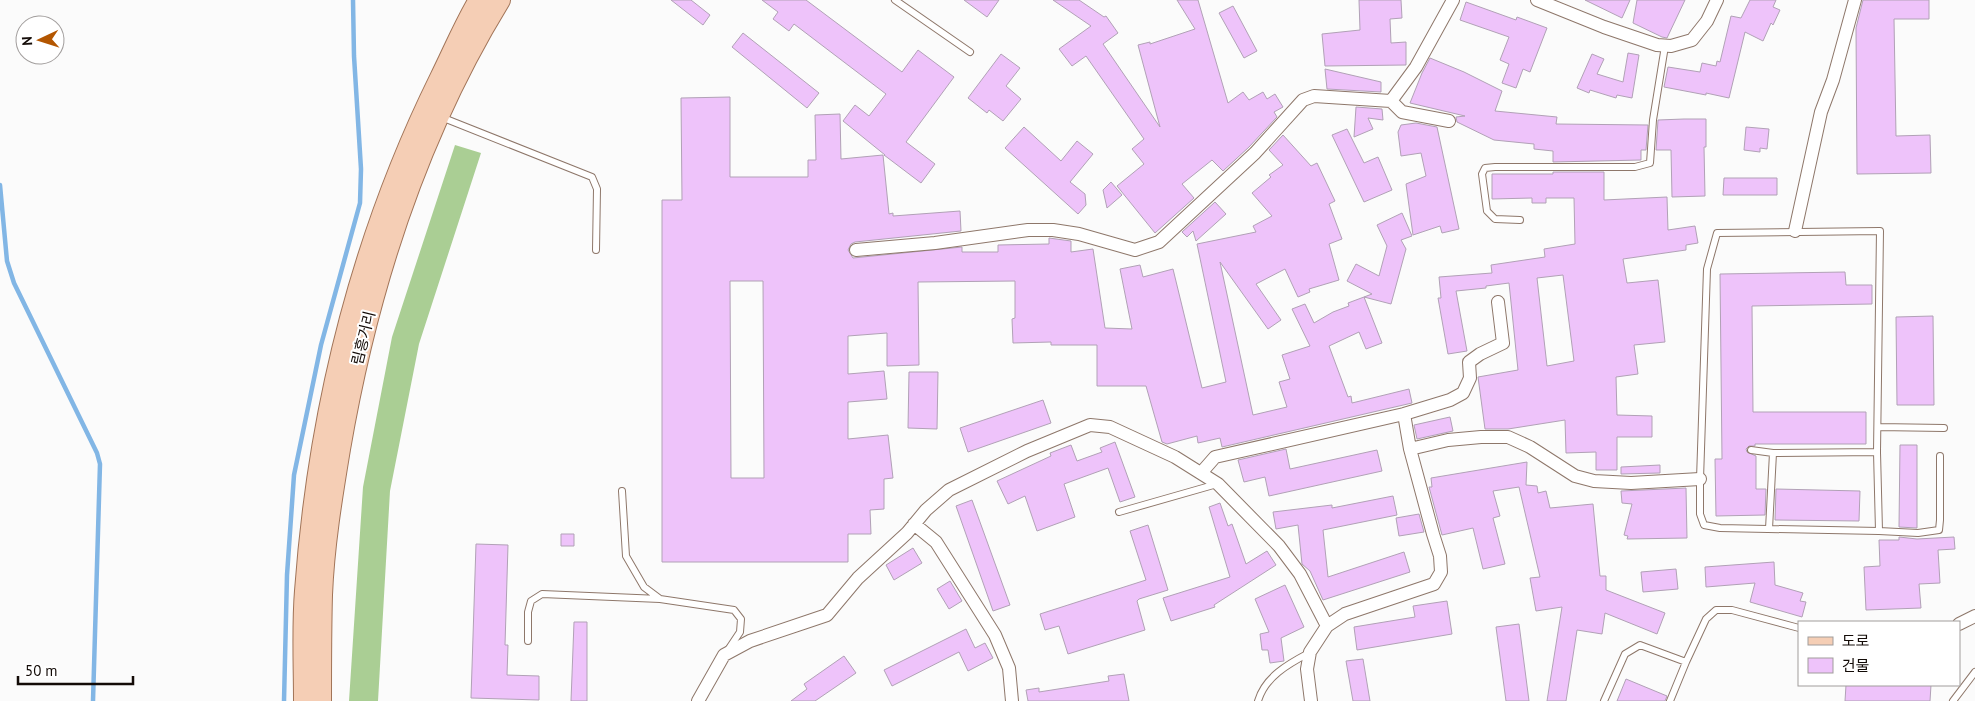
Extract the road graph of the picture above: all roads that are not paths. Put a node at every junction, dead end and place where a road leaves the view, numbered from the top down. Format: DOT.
graph roads {
  1 [pos="479,0"];
  2 [pos="500,0"];
  3 [pos="895,0"];
  4 [pos="1453,0"];
  5 [pos="1537,0"];
  6 [pos="1718,0"];
  7 [pos="1855,0"];
  8 [pos="1665,46"];
  9 [pos="970,52"];
  10 [pos="1392,101"];
  11 [pos="438,116"];
  12 [pos="1449,121"];
  13 [pos="1520,220"];
  14 [pos="1794,232"];
  15 [pos="596,250"];
  16 [pos="856,250"];
  17 [pos="1498,302"];
  18 [pos="1404,414"];
  19 [pos="1878,427"];
  20 [pos="1944,428"];
  21 [pos="1410,449"];
  22 [pos="1751,450"];
  23 [pos="1772,452"];
  24 [pos="1877,452"];
  25 [pos="1940,456"];
  26 [pos="1201,473"];
  27 [pos="1700,480"];
  28 [pos="1218,484"];
  29 [pos="622,491"];
  30 [pos="1119,512"];
  31 [pos="914,524"];
  32 [pos="1769,529"];
  33 [pos="1878,531"];
  34 [pos="660,599"];
  35 [pos="1975,616"];
  36 [pos="1960,624"];
  37 [pos="1327,626"];
  38 [pos="1798,628"];
  39 [pos="528,641"];
  40 [pos="1310,652"];
  41 [pos="724,655"];
  42 [pos="1686,662"];
  43 [pos="1975,672"];
  44 [pos="304,701"];
  45 [pos="321,701"];
  46 [pos="698,701"];
  47 [pos="1012,701"];
  48 [pos="1258,701"];
  49 [pos="1311,701"];
  50 [pos="1604,701"];
  51 [pos="1670,701"];
  52 [pos="1953,701"];
  1 -- 44 [label="main road, 림흥거리"];
  2 -- 11 [label="main road, 림흥거리"];
  3 -- 9 [label="lane"];
  4 -- 10 [label="street"];
  5 -- 8 [label="street"];
  6 -- 8 [label="street"];
  7 -- 14 [label="street"];
  8 -- 13 [label="lane"];
  10 -- 12 [label="street"];
  10 -- 16 [label="street"];
  11 -- 15 [label="lane"];
  11 -- 45 [label="main road, 림흥거리"];
  14 -- 19 [label="lane"];
  14 -- 27 [label="lane"];
  17 -- 18 [label="street"];
  18 -- 21 [label="street"];
  18 -- 26 [label="street"];
  19 -- 20 [label="lane"];
  19 -- 24 [label="lane"];
  21 -- 27 [label="street"];
  21 -- 37 [label="street"];
  22 -- 23 [label="lane"];
  23 -- 24 [label="lane"];
  23 -- 32 [label="lane"];
  24 -- 33 [label="lane"];
  25 -- 33 [label="lane"];
  26 -- 28 [label="street"];
  26 -- 31 [label="street"];
  27 -- 32 [label="lane"];
  28 -- 30 [label="lane"];
  28 -- 37 [label="street"];
  29 -- 34 [label="lane"];
  31 -- 41 [label="street"];
  31 -- 47 [label="street"];
  32 -- 33 [label="lane"];
  34 -- 39 [label="lane"];
  34 -- 41 [label="lane"];
  35 -- 36 [label="street"];
  37 -- 40 [label="street"];
  38 -- 42 [label="lane"];
  40 -- 48 [label="lane"];
  40 -- 49 [label="street"];
  41 -- 46 [label="street"];
  42 -- 50 [label="lane"];
  42 -- 51 [label="lane"];
  43 -- 52 [label="lane"];
}
